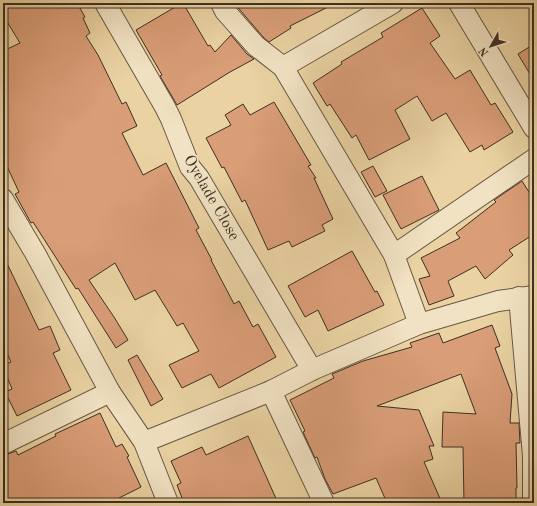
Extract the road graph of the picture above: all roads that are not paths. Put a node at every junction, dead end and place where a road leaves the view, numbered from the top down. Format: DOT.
graph roads {
  1 [pos="105,3"];
  2 [pos="221,3"];
  3 [pos="393,3"];
  4 [pos="459,3"];
  5 [pos="283,67"];
  6 [pos="534,128"];
  7 [pos="534,159"];
  8 [pos="3,199"];
  9 [pos="394,256"];
  10 [pos="527,297"];
  11 [pos="418,324"];
  12 [pos="312,370"];
  13 [pos="271,391"];
  14 [pos="110,392"];
  15 [pos="144,442"];
  16 [pos="3,444"];
  17 [pos="168,503"];
  18 [pos="324,503"];
  19 [pos="533,503"];
  1 -- 12 [label="street, Oyelade Close"];
  2 -- 5 [label="street"];
  3 -- 5 [label="street"];
  4 -- 6 [label="street"];
  5 -- 9 [label="street"];
  7 -- 9 [label="street"];
  8 -- 14 [label="street"];
  9 -- 11 [label="street"];
  10 -- 11 [label="street"];
  10 -- 19 [label="street"];
  11 -- 12 [label="street"];
  12 -- 13 [label="street"];
  13 -- 15 [label="street"];
  13 -- 18 [label="street"];
  14 -- 15 [label="street"];
  14 -- 16 [label="street"];
  15 -- 17 [label="street"];
}
